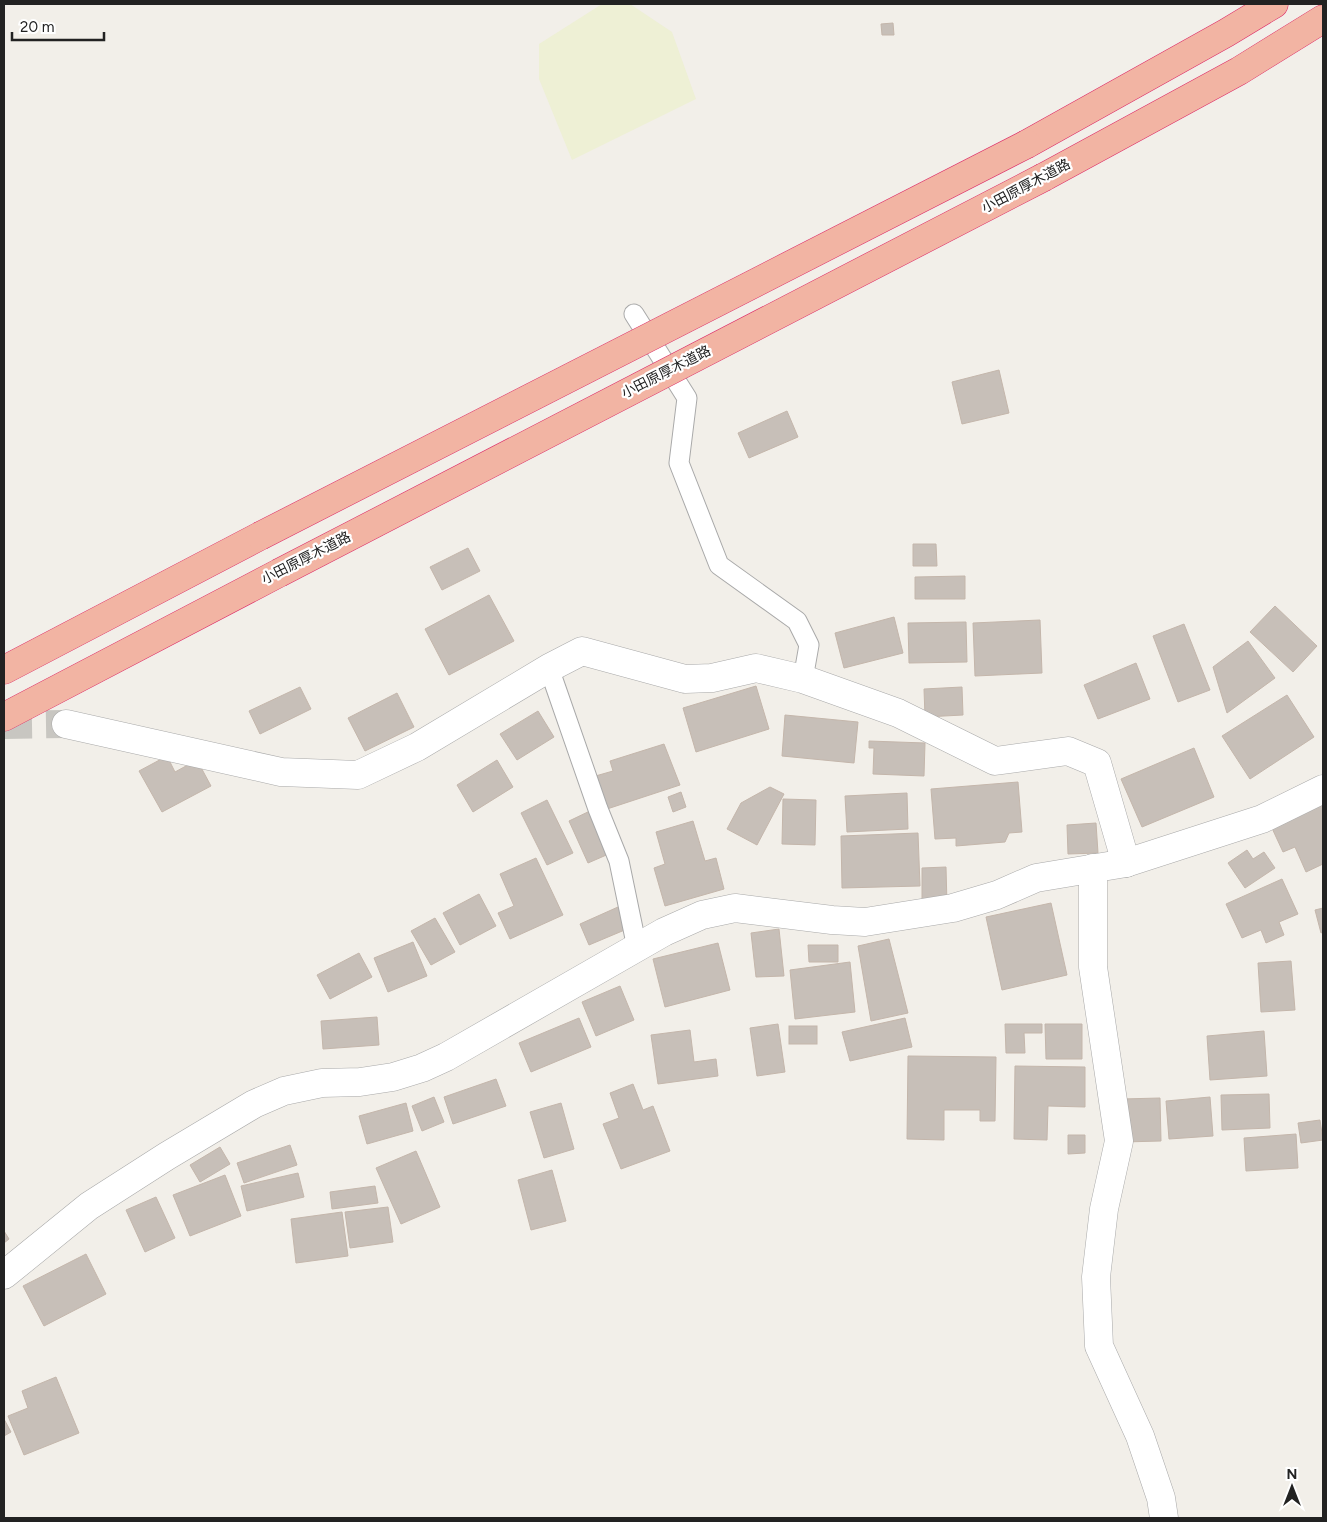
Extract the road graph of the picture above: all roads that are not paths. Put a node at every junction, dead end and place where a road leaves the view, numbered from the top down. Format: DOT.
graph roads {
  1 [pos="1274,4"];
  2 [pos="1323,18"];
  3 [pos="634,314"];
  4 [pos="549,668"];
  5 [pos="4,670"];
  6 [pos="803,680"];
  7 [pos="4,717"];
  8 [pos="66,724"];
  9 [pos="1323,789"];
  10 [pos="1126,863"];
  11 [pos="1093,868"];
  12 [pos="637,948"];
  13 [pos="4,1275"];
  14 [pos="1164,1518"];
  1 -- 5 [label="highway, bridge"];
  2 -- 7 [label="highway, 小田原厚木道路, bridge"];
  3 -- 6 [label="lane"];
  4 -- 6 [label="street"];
  4 -- 8 [label="street"];
  4 -- 12 [label="lane"];
  6 -- 10 [label="street"];
  9 -- 10 [label="street"];
  10 -- 11 [label="street"];
  11 -- 12 [label="street"];
  11 -- 14 [label="street"];
  12 -- 13 [label="street"];
}
